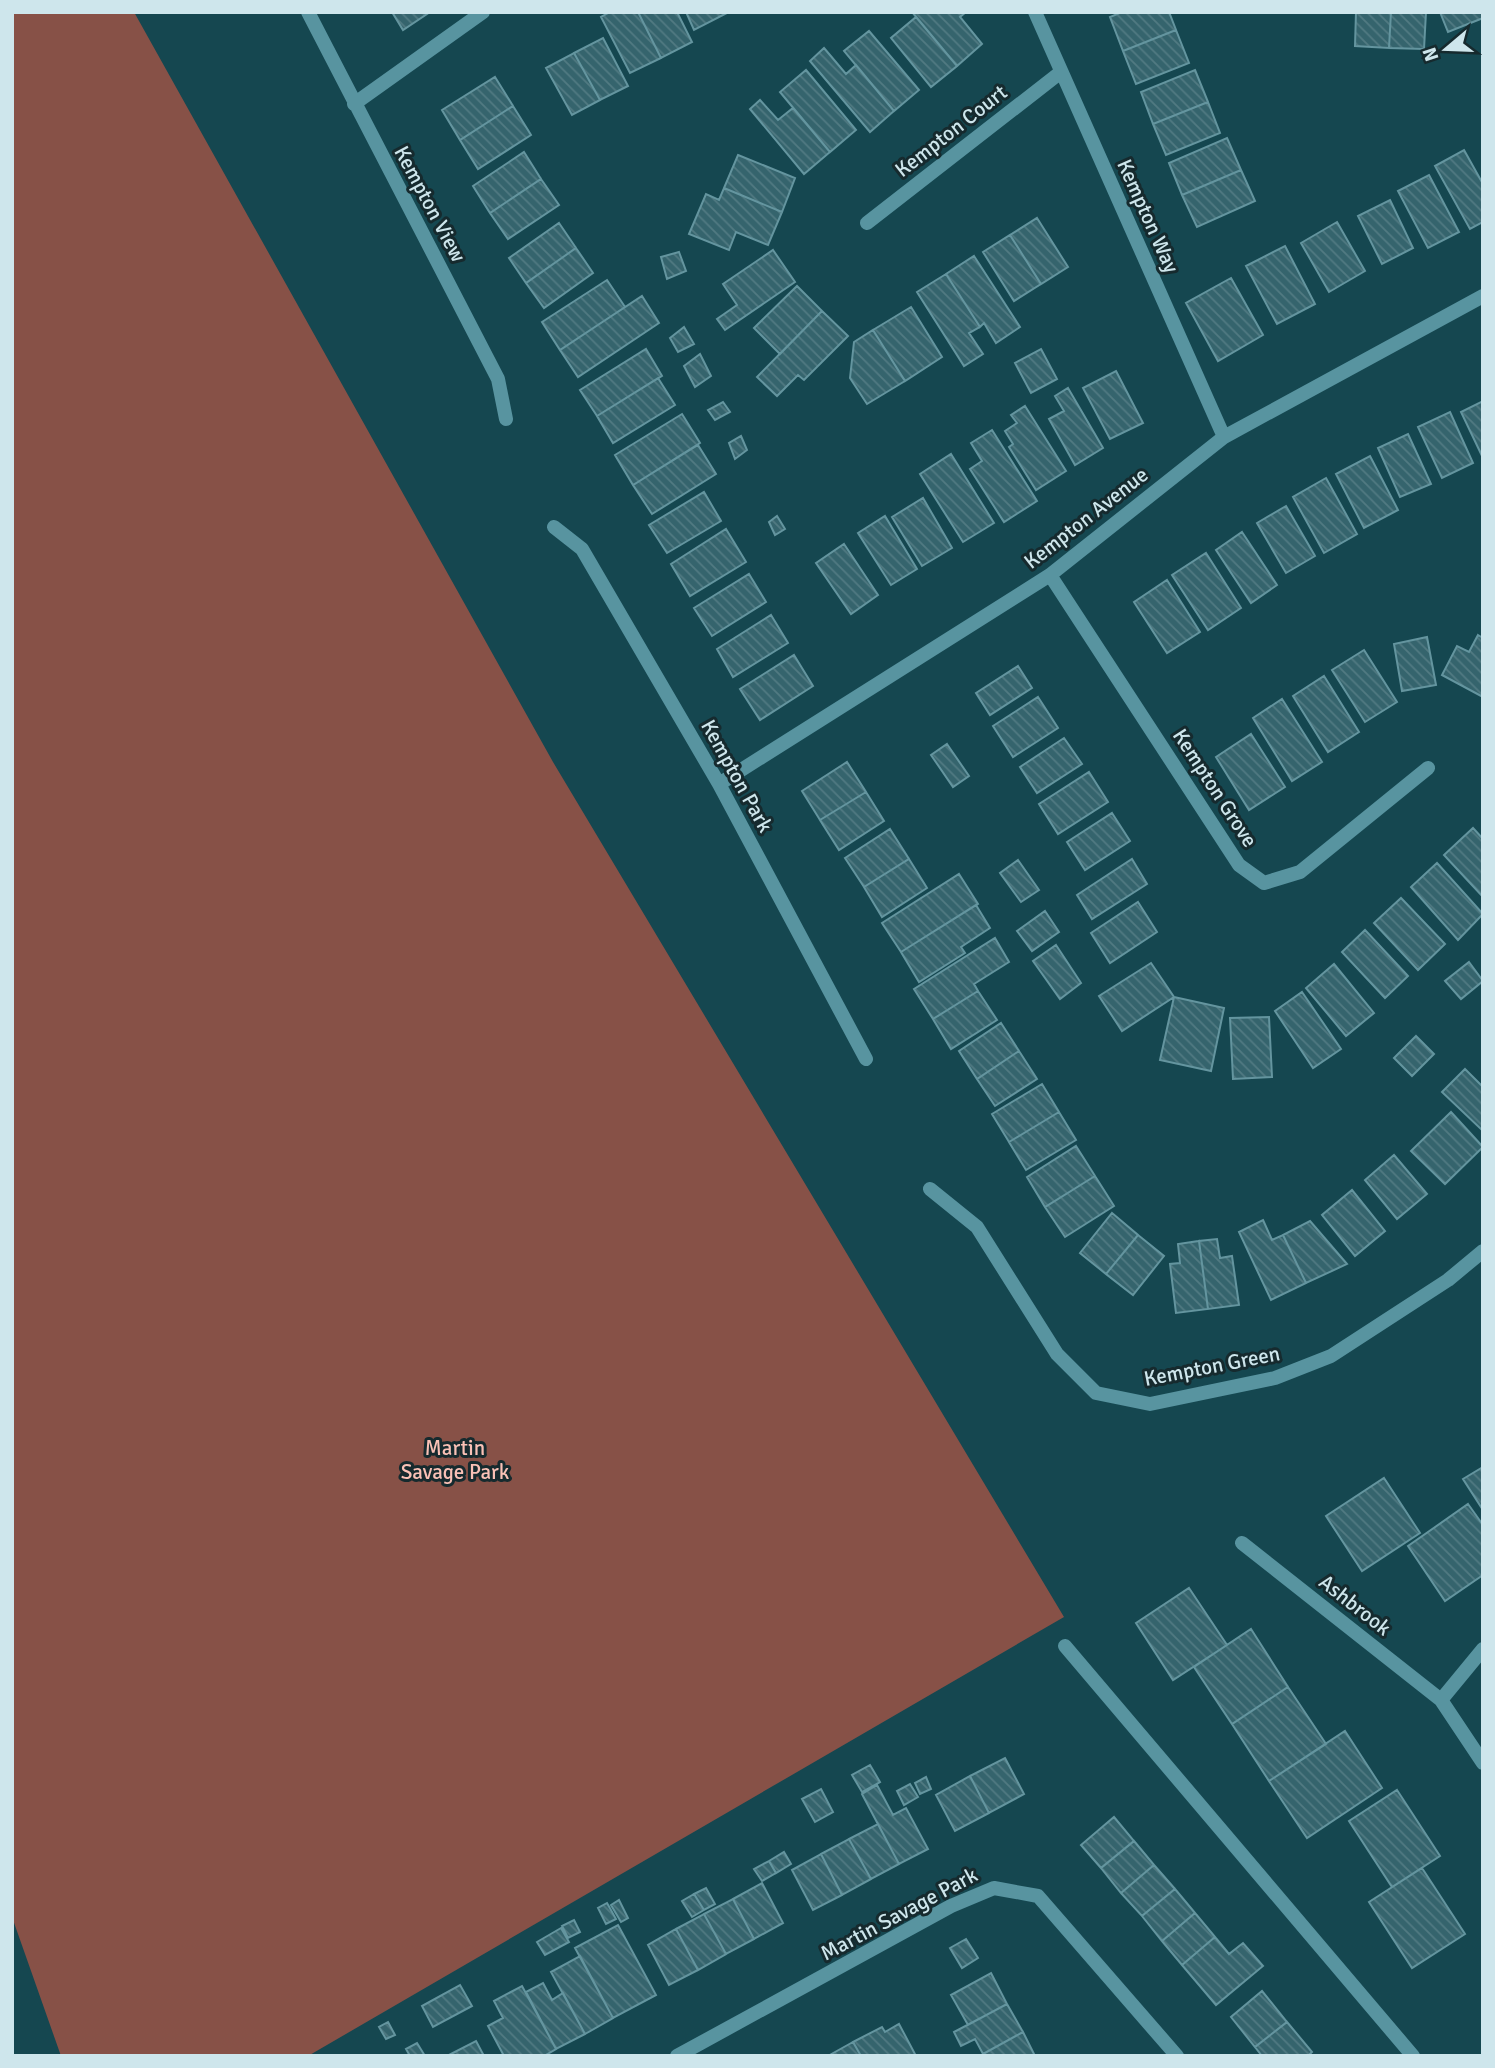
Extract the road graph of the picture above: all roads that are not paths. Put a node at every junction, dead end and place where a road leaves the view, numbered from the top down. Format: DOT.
graph roads {
  1 [pos="308,12"];
  2 [pos="483,12"];
  3 [pos="1035,12"];
  4 [pos="1060,72"];
  5 [pos="354,104"];
  6 [pos="867,223"];
  7 [pos="1483,296"];
  8 [pos="506,419"];
  9 [pos="1224,437"];
  10 [pos="554,527"];
  11 [pos="1050,575"];
  12 [pos="1428,768"];
  13 [pos="719,784"];
  14 [pos="866,1059"];
  15 [pos="930,1189"];
  16 [pos="1483,1251"];
  17 [pos="1242,1543"];
  18 [pos="1065,1646"];
  19 [pos="1483,1649"];
  20 [pos="1441,1700"];
  21 [pos="1483,1763"];
  22 [pos="1171,2054"];
  23 [pos="677,2056"];
  24 [pos="1413,2056"];
  1 -- 5 [label="street, Kempton View"];
  2 -- 5 [label="street"];
  3 -- 4 [label="street, Kempton Way"];
  4 -- 6 [label="street, Kempton Court"];
  4 -- 9 [label="street, Kempton Way"];
  5 -- 8 [label="street, Kempton View"];
  7 -- 9 [label="street, Kempton Avenue"];
  9 -- 11 [label="street, Kempton Avenue"];
  10 -- 13 [label="street, Kempton Park"];
  11 -- 12 [label="street, Kempton Grove"];
  11 -- 13 [label="street, Kempton Avenue"];
  13 -- 14 [label="street, Kempton Park"];
  15 -- 16 [label="street, Kempton Green"];
  17 -- 20 [label="street, Ashbrook"];
  18 -- 24 [label="street"];
  19 -- 20 [label="street"];
  20 -- 21 [label="street, Ashbrook"];
  22 -- 23 [label="street, Martin Savage Park"];
}
